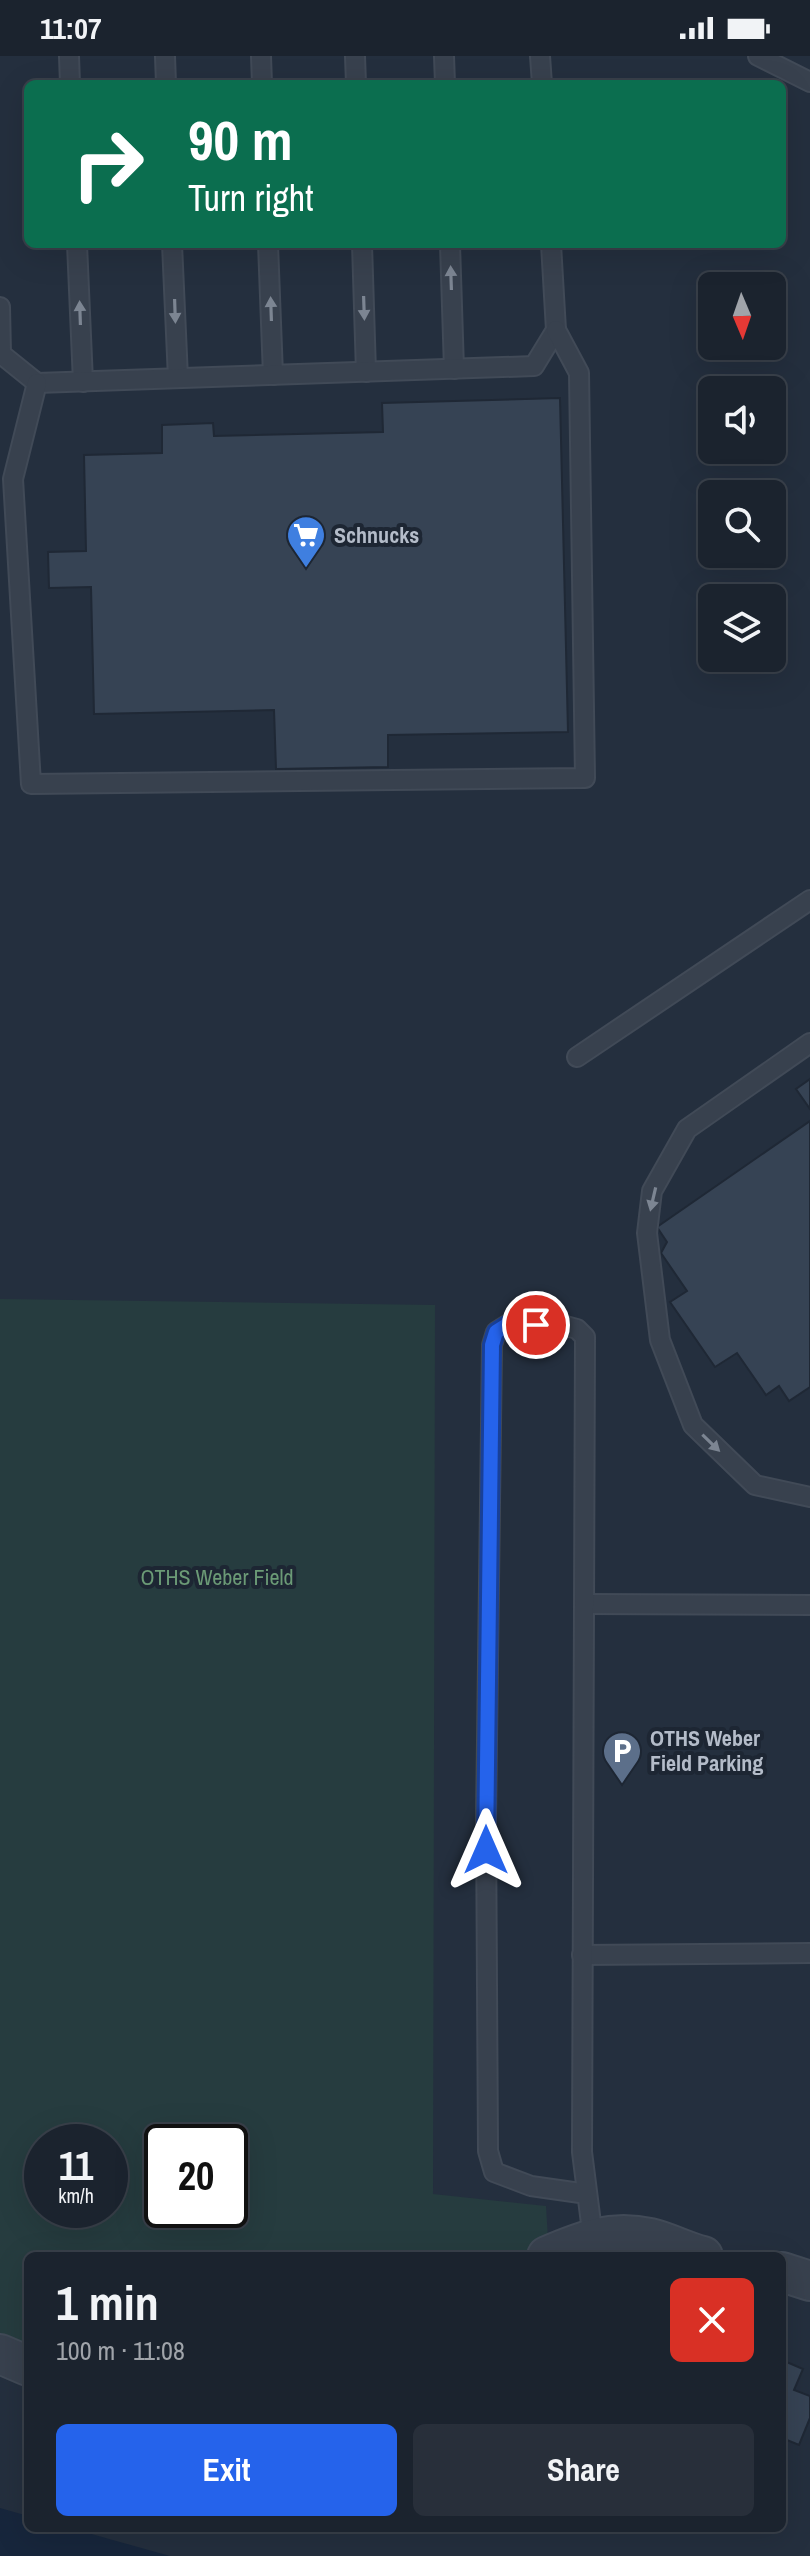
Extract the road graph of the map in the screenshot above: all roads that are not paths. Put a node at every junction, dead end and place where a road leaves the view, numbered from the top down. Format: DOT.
graph roads {
  1 [pos="69,56"];
  2 [pos="165,56"];
  3 [pos="261,56"];
  4 [pos="355,56"];
  5 [pos="444,56"];
  6 [pos="540,56"];
  7 [pos="758,56"];
  8 [pos="70,80"];
  9 [pos="166,80"];
  10 [pos="262,80"];
  11 [pos="356,80"];
  12 [pos="445,80"];
  13 [pos="542,80"];
  14 [pos="810,82"];
  15 [pos="77,248"];
  16 [pos="172,248"];
  17 [pos="268,248"];
  18 [pos="362,248"];
  19 [pos="450,248"];
  20 [pos="551,248"];
  21 [pos="0,307"];
  22 [pos="556,330"];
  23 [pos="454,369"];
  24 [pos="366,372"];
  25 [pos="273,375"];
  26 [pos="178,378"];
  27 [pos="83,382"];
  28 [pos="37,383"];
  29 [pos="810,900"];
  30 [pos="810,1043"];
  31 [pos="577,1057"];
  32 [pos="810,1497"];
  33 [pos="584,1604"];
  34 [pos="810,1605"];
  35 [pos="810,1953"];
  36 [pos="582,1955"];
  37 [pos="587,2194"];
  38 [pos="593,2239"];
  39 [pos="558,2252"];
  40 [pos="687,2252"];
  41 [pos="786,2273"];
  42 [pos="810,2281"];
  43 [pos="0,2354"];
  44 [pos="24,2364"];
  1 -- 8 [label="lane"];
  2 -- 9 [label="lane"];
  3 -- 10 [label="lane"];
  4 -- 11 [label="lane"];
  5 -- 12 [label="lane"];
  6 -- 13 [label="lane"];
  7 -- 14 [label="lane"];
  27 -- 15 [label="lane, one-way"];
  16 -- 26 [label="lane, one-way"];
  25 -- 17 [label="lane, one-way"];
  18 -- 24 [label="lane, one-way"];
  23 -- 19 [label="lane, one-way"];
  20 -- 22 [label="lane"];
  21 -- 28 [label="lane"];
  22 -- 23 [label="lane"];
  22 -- 28 [label="lane"];
  23 -- 24 [label="lane"];
  24 -- 25 [label="lane"];
  25 -- 26 [label="lane"];
  26 -- 27 [label="lane"];
  27 -- 28 [label="lane"];
  29 -- 31 [label="lane"];
  30 -- 32 [label="lane, one-way"];
  33 -- 34 [label="lane"];
  33 -- 36 [label="lane"];
  33 -- 37 [label="lane"];
  35 -- 36 [label="lane"];
  36 -- 37 [label="lane"];
  37 -- 38 [label="lane"];
  38 -- 39 [label="street"];
  38 -- 40 [label="street"];
  41 -- 42 [label="street"];
  43 -- 44 [label="street"];
}
